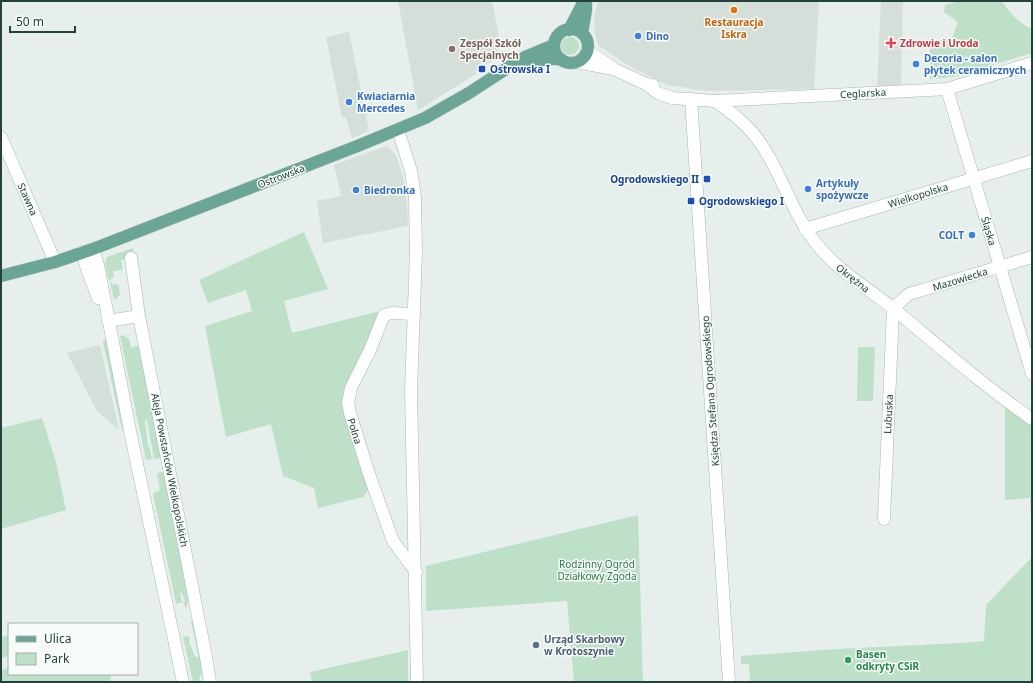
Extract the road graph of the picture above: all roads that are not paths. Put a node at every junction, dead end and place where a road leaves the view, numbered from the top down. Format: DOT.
graph roads {
  1 [pos="585,1"];
  2 [pos="569,30"];
  3 [pos="582,33"];
  4 [pos="554,45"];
  5 [pos="587,50"];
  6 [pos="560,60"];
  7 [pos="577,62"];
  8 [pos="1032,63"];
  9 [pos="616,70"];
  10 [pos="499,74"];
  11 [pos="946,89"];
  12 [pos="691,99"];
  13 [pos="715,101"];
  14 [pos="398,130"];
  15 [pos="1,137"];
  16 [pos="1032,162"];
  17 [pos="973,179"];
  18 [pos="805,229"];
  19 [pos="88,251"];
  20 [pos="1032,257"];
  21 [pos="131,258"];
  22 [pos="55,262"];
  23 [pos="1000,266"];
  24 [pos="1,276"];
  25 [pos="893,309"];
  26 [pos="414,314"];
  27 [pos="139,316"];
  28 [pos="108,322"];
  29 [pos="1032,374"];
  30 [pos="1030,416"];
  31 [pos="884,518"];
  32 [pos="416,572"];
  33 [pos="183,682"];
  34 [pos="210,682"];
  35 [pos="417,682"];
  36 [pos="729,682"];
  1 -- 2 [label="main road"];
  1 -- 3 [label="main road"];
  2 -- 3 [label="main road"];
  2 -- 4 [label="main road"];
  3 -- 5 [label="main road"];
  4 -- 6 [label="main road"];
  4 -- 10 [label="main road, Ostrowska"];
  5 -- 7 [label="main road"];
  5 -- 9 [label="street, Ceglarska"];
  6 -- 7 [label="main road"];
  6 -- 10 [label="main road, Ostrowska"];
  7 -- 9 [label="street, Ceglarska"];
  8 -- 11 [label="street, Ceglarska"];
  9 -- 12 [label="street, Ceglarska"];
  10 -- 14 [label="main road, Ostrowska"];
  11 -- 13 [label="street, Ceglarska"];
  11 -- 17 [label="street, Śląska"];
  12 -- 13 [label="street, Ceglarska"];
  12 -- 36 [label="street, Księdza Stefana Ogrodowskiego"];
  13 -- 18 [label="street, Okrężna"];
  14 -- 19 [label="main road, Ostrowska"];
  14 -- 26 [label="street"];
  15 -- 22 [label="street, Stawna"];
  16 -- 17 [label="street, Wielkopolska"];
  17 -- 18 [label="street, Wielkopolska"];
  17 -- 23 [label="street, Śląska"];
  18 -- 25 [label="street, Okrężna"];
  19 -- 22 [label="main road, Ostrowska"];
  19 -- 28 [label="street"];
  20 -- 23 [label="street, Mazowiecka"];
  21 -- 27 [label="street, Aleja Powstańców Wielkopolskich"];
  22 -- 24 [label="main road, Ostrowska"];
  23 -- 25 [label="street, Mazowiecka"];
  23 -- 29 [label="street, Śląska"];
  25 -- 30 [label="street, Okrężna"];
  25 -- 31 [label="street, Lubuska"];
  26 -- 32 [label="street"];
  26 -- 32 [label="street, Polna"];
  27 -- 28 [label="street"];
  27 -- 34 [label="street, Aleja Powstańców Wielkopolskich"];
  28 -- 33 [label="street"];
  32 -- 35 [label="street"];
}
